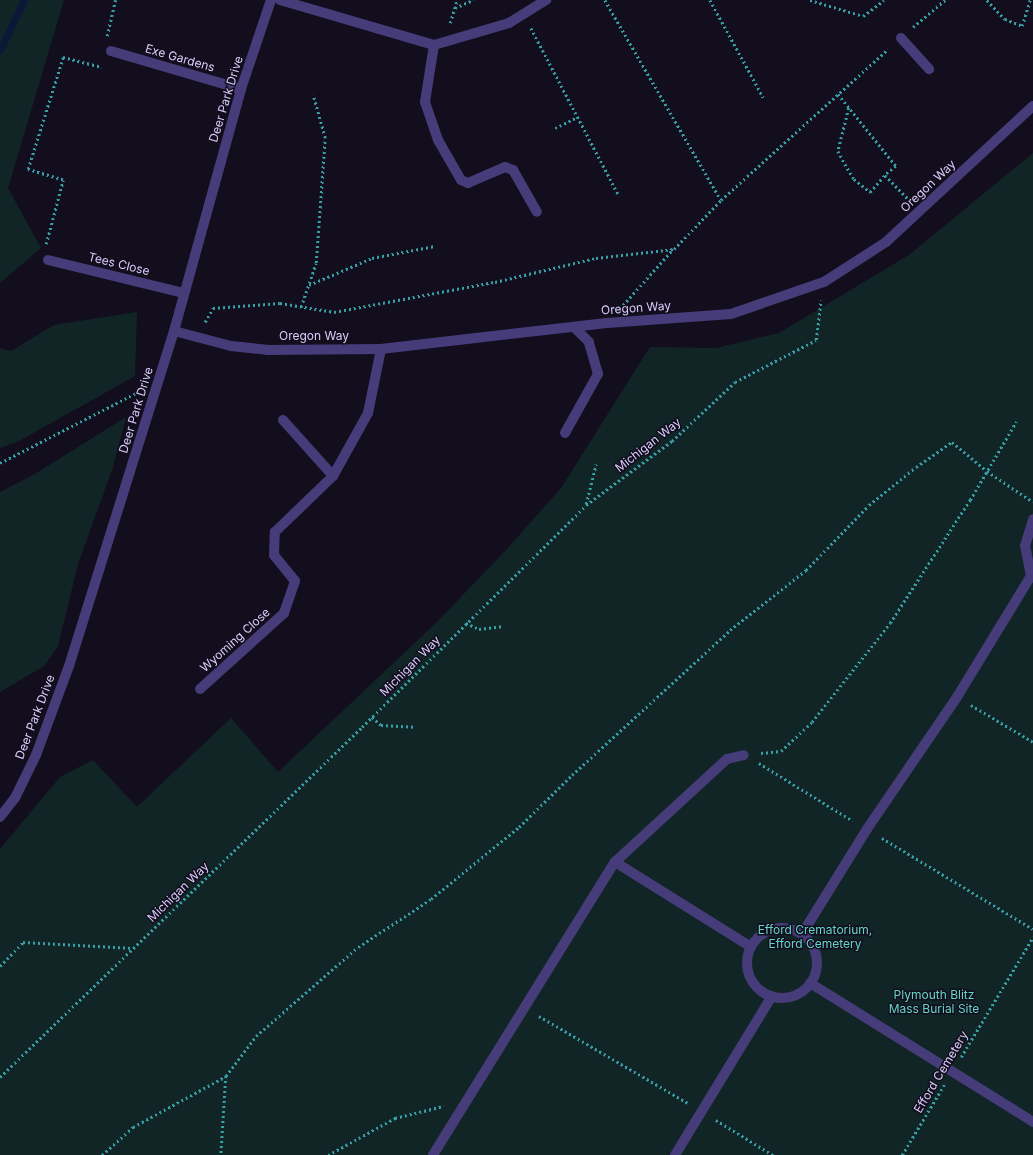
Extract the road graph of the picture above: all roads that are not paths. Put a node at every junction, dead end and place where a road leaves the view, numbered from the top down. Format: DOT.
graph roads {
  1 [pos="271,0"];
  2 [pos="280,0"];
  3 [pos="546,0"];
  4 [pos="901,38"];
  5 [pos="434,45"];
  6 [pos="111,51"];
  7 [pos="930,69"];
  8 [pos="241,89"];
  9 [pos="1033,106"];
  10 [pos="537,212"];
  11 [pos="48,260"];
  12 [pos="183,293"];
  13 [pos="574,326"];
  14 [pos="174,331"];
  15 [pos="381,349"];
  16 [pos="284,420"];
  17 [pos="565,433"];
  18 [pos="333,476"];
  19 [pos="1033,519"];
  20 [pos="1032,576"];
  21 [pos="200,689"];
  22 [pos="744,755"];
  23 [pos="0,817"];
  24 [pos="615,862"];
  25 [pos="802,934"];
  26 [pos="751,947"];
  27 [pos="810,984"];
  28 [pos="772,996"];
  29 [pos="1033,1122"];
  30 [pos="433,1155"];
  31 [pos="675,1155"];
  1 -- 8 [label="street, Deer Park Drive"];
  2 -- 5 [label="street"];
  3 -- 5 [label="street"];
  4 -- 7 [label="street"];
  5 -- 10 [label="street"];
  6 -- 8 [label="street, Exe Gardens"];
  8 -- 12 [label="street, Deer Park Drive"];
  9 -- 13 [label="street, Oregon Way"];
  11 -- 12 [label="street, Tees Close"];
  12 -- 14 [label="street, Deer Park Drive"];
  13 -- 15 [label="street, Oregon Way"];
  13 -- 17 [label="street"];
  14 -- 15 [label="street, Oregon Way"];
  14 -- 23 [label="street, Deer Park Drive"];
  15 -- 18 [label="street, Wyoming Close"];
  16 -- 18 [label="street"];
  18 -- 21 [label="street, Wyoming Close"];
  19 -- 20 [label="street"];
  20 -- 25 [label="street"];
  22 -- 24 [label="street"];
  24 -- 26 [label="street"];
  24 -- 30 [label="street"];
  25 -- 26 [label="street"];
  25 -- 27 [label="street"];
  26 -- 28 [label="street"];
  27 -- 28 [label="street"];
  27 -- 29 [label="street"];
  28 -- 31 [label="street"];
}
